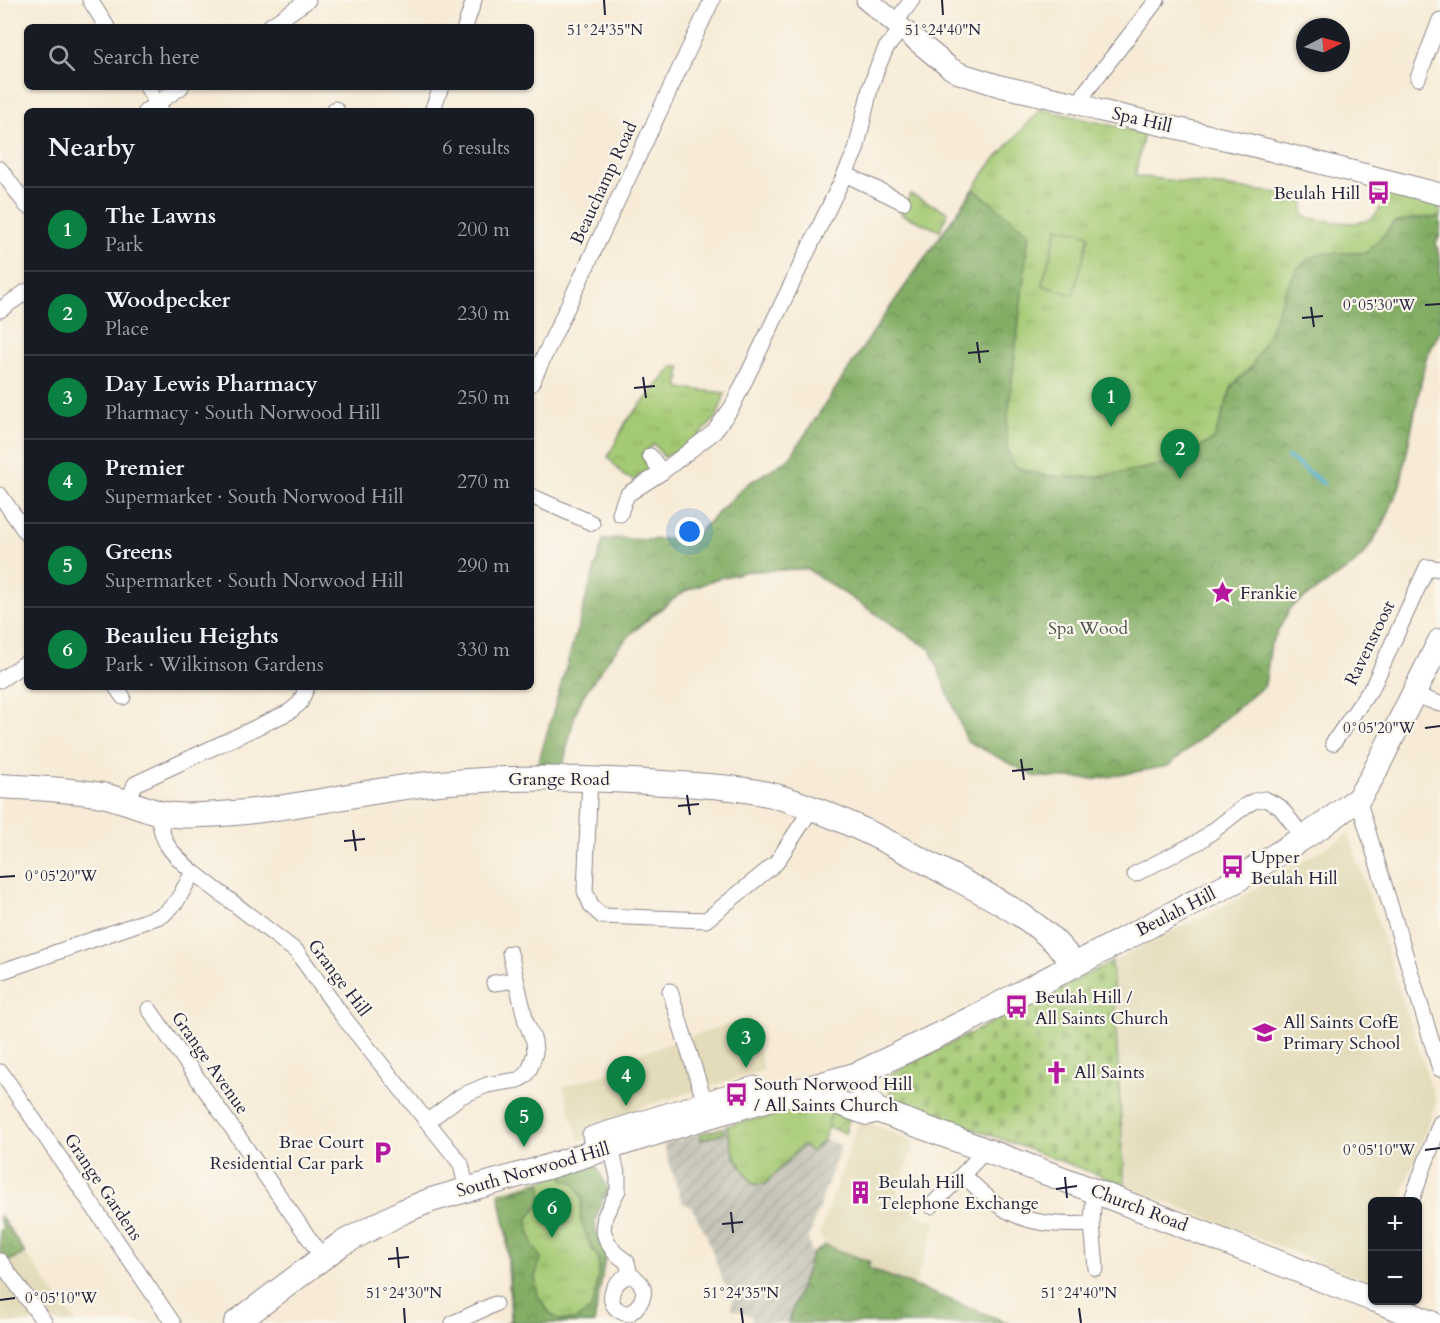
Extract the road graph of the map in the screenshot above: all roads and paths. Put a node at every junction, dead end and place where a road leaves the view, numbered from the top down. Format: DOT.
graph roads {
  1 [pos="90,0"];
  2 [pos="308,0"];
  3 [pos="474,0"];
  4 [pos="867,0"];
  5 [pos="912,0"];
  6 [pos="1157,0"];
  7 [pos="710,1"];
  8 [pos="1440,20"];
  9 [pos="105,24"];
  10 [pos="273,24"];
  11 [pos="466,24"];
  12 [pos="898,27"];
  13 [pos="1418,78"];
  14 [pos="148,90"];
  15 [pos="177,90"];
  16 [pos="440,90"];
  17 [pos="1080,104"];
  18 [pos="155,108"];
  19 [pos="433,108"];
  20 [pos="0,169"];
  21 [pos="845,174"];
  22 [pos="1440,194"];
  23 [pos="24,198"];
  24 [pos="903,202"];
  25 [pos="24,293"];
  26 [pos="0,309"];
  27 [pos="534,378"];
  28 [pos="650,456"];
  29 [pos="662,472"];
  30 [pos="0,495"];
  31 [pos="534,497"];
  32 [pos="620,514"];
  33 [pos="592,523"];
  34 [pos="24,530"];
  35 [pos="1440,569"];
  36 [pos="1440,641"];
  37 [pos="24,664"];
  38 [pos="0,680"];
  39 [pos="305,690"];
  40 [pos="1415,695"];
  41 [pos="1440,704"];
  42 [pos="1333,743"];
  43 [pos="590,777"];
  44 [pos="0,786"];
  45 [pos="1358,799"];
  46 [pos="128,802"];
  47 [pos="812,808"];
  48 [pos="158,812"];
  49 [pos="1304,838"];
  50 [pos="193,872"];
  51 [pos="1135,874"];
  52 [pos="510,953"];
  53 [pos="1073,965"];
  54 [pos="0,972"];
  55 [pos="516,980"];
  56 [pos="494,983"];
  57 [pos="670,992"];
  58 [pos="149,1008"];
  59 [pos="1440,1069"];
  60 [pos="1,1072"];
  61 [pos="858,1074"];
  62 [pos="802,1090"];
  63 [pos="706,1107"];
  64 [pos="877,1110"];
  65 [pos="428,1121"];
  66 [pos="1440,1123"];
  67 [pos="602,1150"];
  68 [pos="985,1151"];
  69 [pos="963,1174"];
  70 [pos="467,1191"];
  71 [pos="1094,1191"];
  72 [pos="1413,1197"];
  73 [pos="931,1206"];
  74 [pos="1092,1224"];
  75 [pos="322,1257"];
  76 [pos="0,1261"];
  77 [pos="1096,1268"];
  78 [pos="630,1275"];
  79 [pos="1368,1298"];
  80 [pos="495,1304"];
  81 [pos="1386,1305"];
  82 [pos="45,1323"];
  83 [pos="173,1323"];
  84 [pos="236,1323"];
  85 [pos="453,1323"];
  86 [pos="1431,1323"];
  1 -- 9 [label="street"];
  2 -- 10 [label="street"];
  3 -- 11 [label="street"];
  4 -- 12 [label="street, Spa Hill"];
  5 -- 12 [label="street"];
  6 -- 17 [label="street"];
  7 -- 27 [label="street, Beauchamp Road"];
  8 -- 13 [label="street"];
  12 -- 17 [label="street, Spa Hill"];
  12 -- 21 [label="street"];
  14 -- 18 [label="street"];
  15 -- 18 [label="street"];
  16 -- 19 [label="street"];
  17 -- 22 [label="street, Spa Hill"];
  20 -- 23 [label="street"];
  21 -- 24 [label="street"];
  21 -- 29 [label="street"];
  25 -- 26 [label="street"];
  28 -- 29 [label="street"];
  29 -- 32 [label="street"];
  30 -- 34 [label="street"];
  31 -- 33 [label="street"];
  35 -- 42 [label="street, Ravensroost"];
  36 -- 40 [label="main road, Beulah Hill"];
  37 -- 38 [label="street"];
  39 -- 46 [label="street"];
  40 -- 41 [label="street"];
  40 -- 45 [label="main road, Beulah Hill"];
  43 -- 47 [label="main road, Grange Road"];
  43 -- 47 [label="street"];
  43 -- 48 [label="main road, Grange Road"];
  44 -- 46 [label="main road, Grange Road"];
  45 -- 49 [label="main road, Beulah Hill"];
  45 -- 59 [label="street"];
  46 -- 48 [label="main road, Grange Road"];
  47 -- 53 [label="main road, Grange Road"];
  48 -- 50 [label="street, Grange Hill"];
  49 -- 51 [label="street"];
  49 -- 53 [label="main road, Beulah Hill"];
  50 -- 54 [label="street"];
  50 -- 65 [label="street, Grange Hill"];
  52 -- 55 [label="street"];
  53 -- 61 [label="main road, Beulah Hill"];
  55 -- 56 [label="street"];
  55 -- 65 [label="street"];
  57 -- 63 [label="street"];
  58 -- 75 [label="street, Grange Avenue"];
  60 -- 83 [label="street, Grange Gardens"];
  61 -- 62 [label="main road, South Norwood Hill"];
  61 -- 64 [label="main road"];
  62 -- 63 [label="main road, South Norwood Hill"];
  62 -- 64 [label="main road, Church Road"];
  63 -- 67 [label="main road, South Norwood Hill"];
  64 -- 68 [label="main road, Church Road"];
  65 -- 70 [label="street, Grange Hill"];
  66 -- 72 [label="street"];
  67 -- 70 [label="main road, South Norwood Hill"];
  67 -- 78 [label="street"];
  68 -- 69 [label="street"];
  68 -- 71 [label="main road, Church Road"];
  69 -- 73 [label="street"];
  69 -- 74 [label="street"];
  70 -- 75 [label="main road, South Norwood Hill"];
  71 -- 74 [label="street"];
  71 -- 79 [label="main road, Church Road"];
  74 -- 77 [label="street"];
  75 -- 84 [label="main road, South Norwood Hill"];
  76 -- 82 [label="street"];
  80 -- 85 [label="street"];
  81 -- 86 [label="main road, Church Road"];
}
